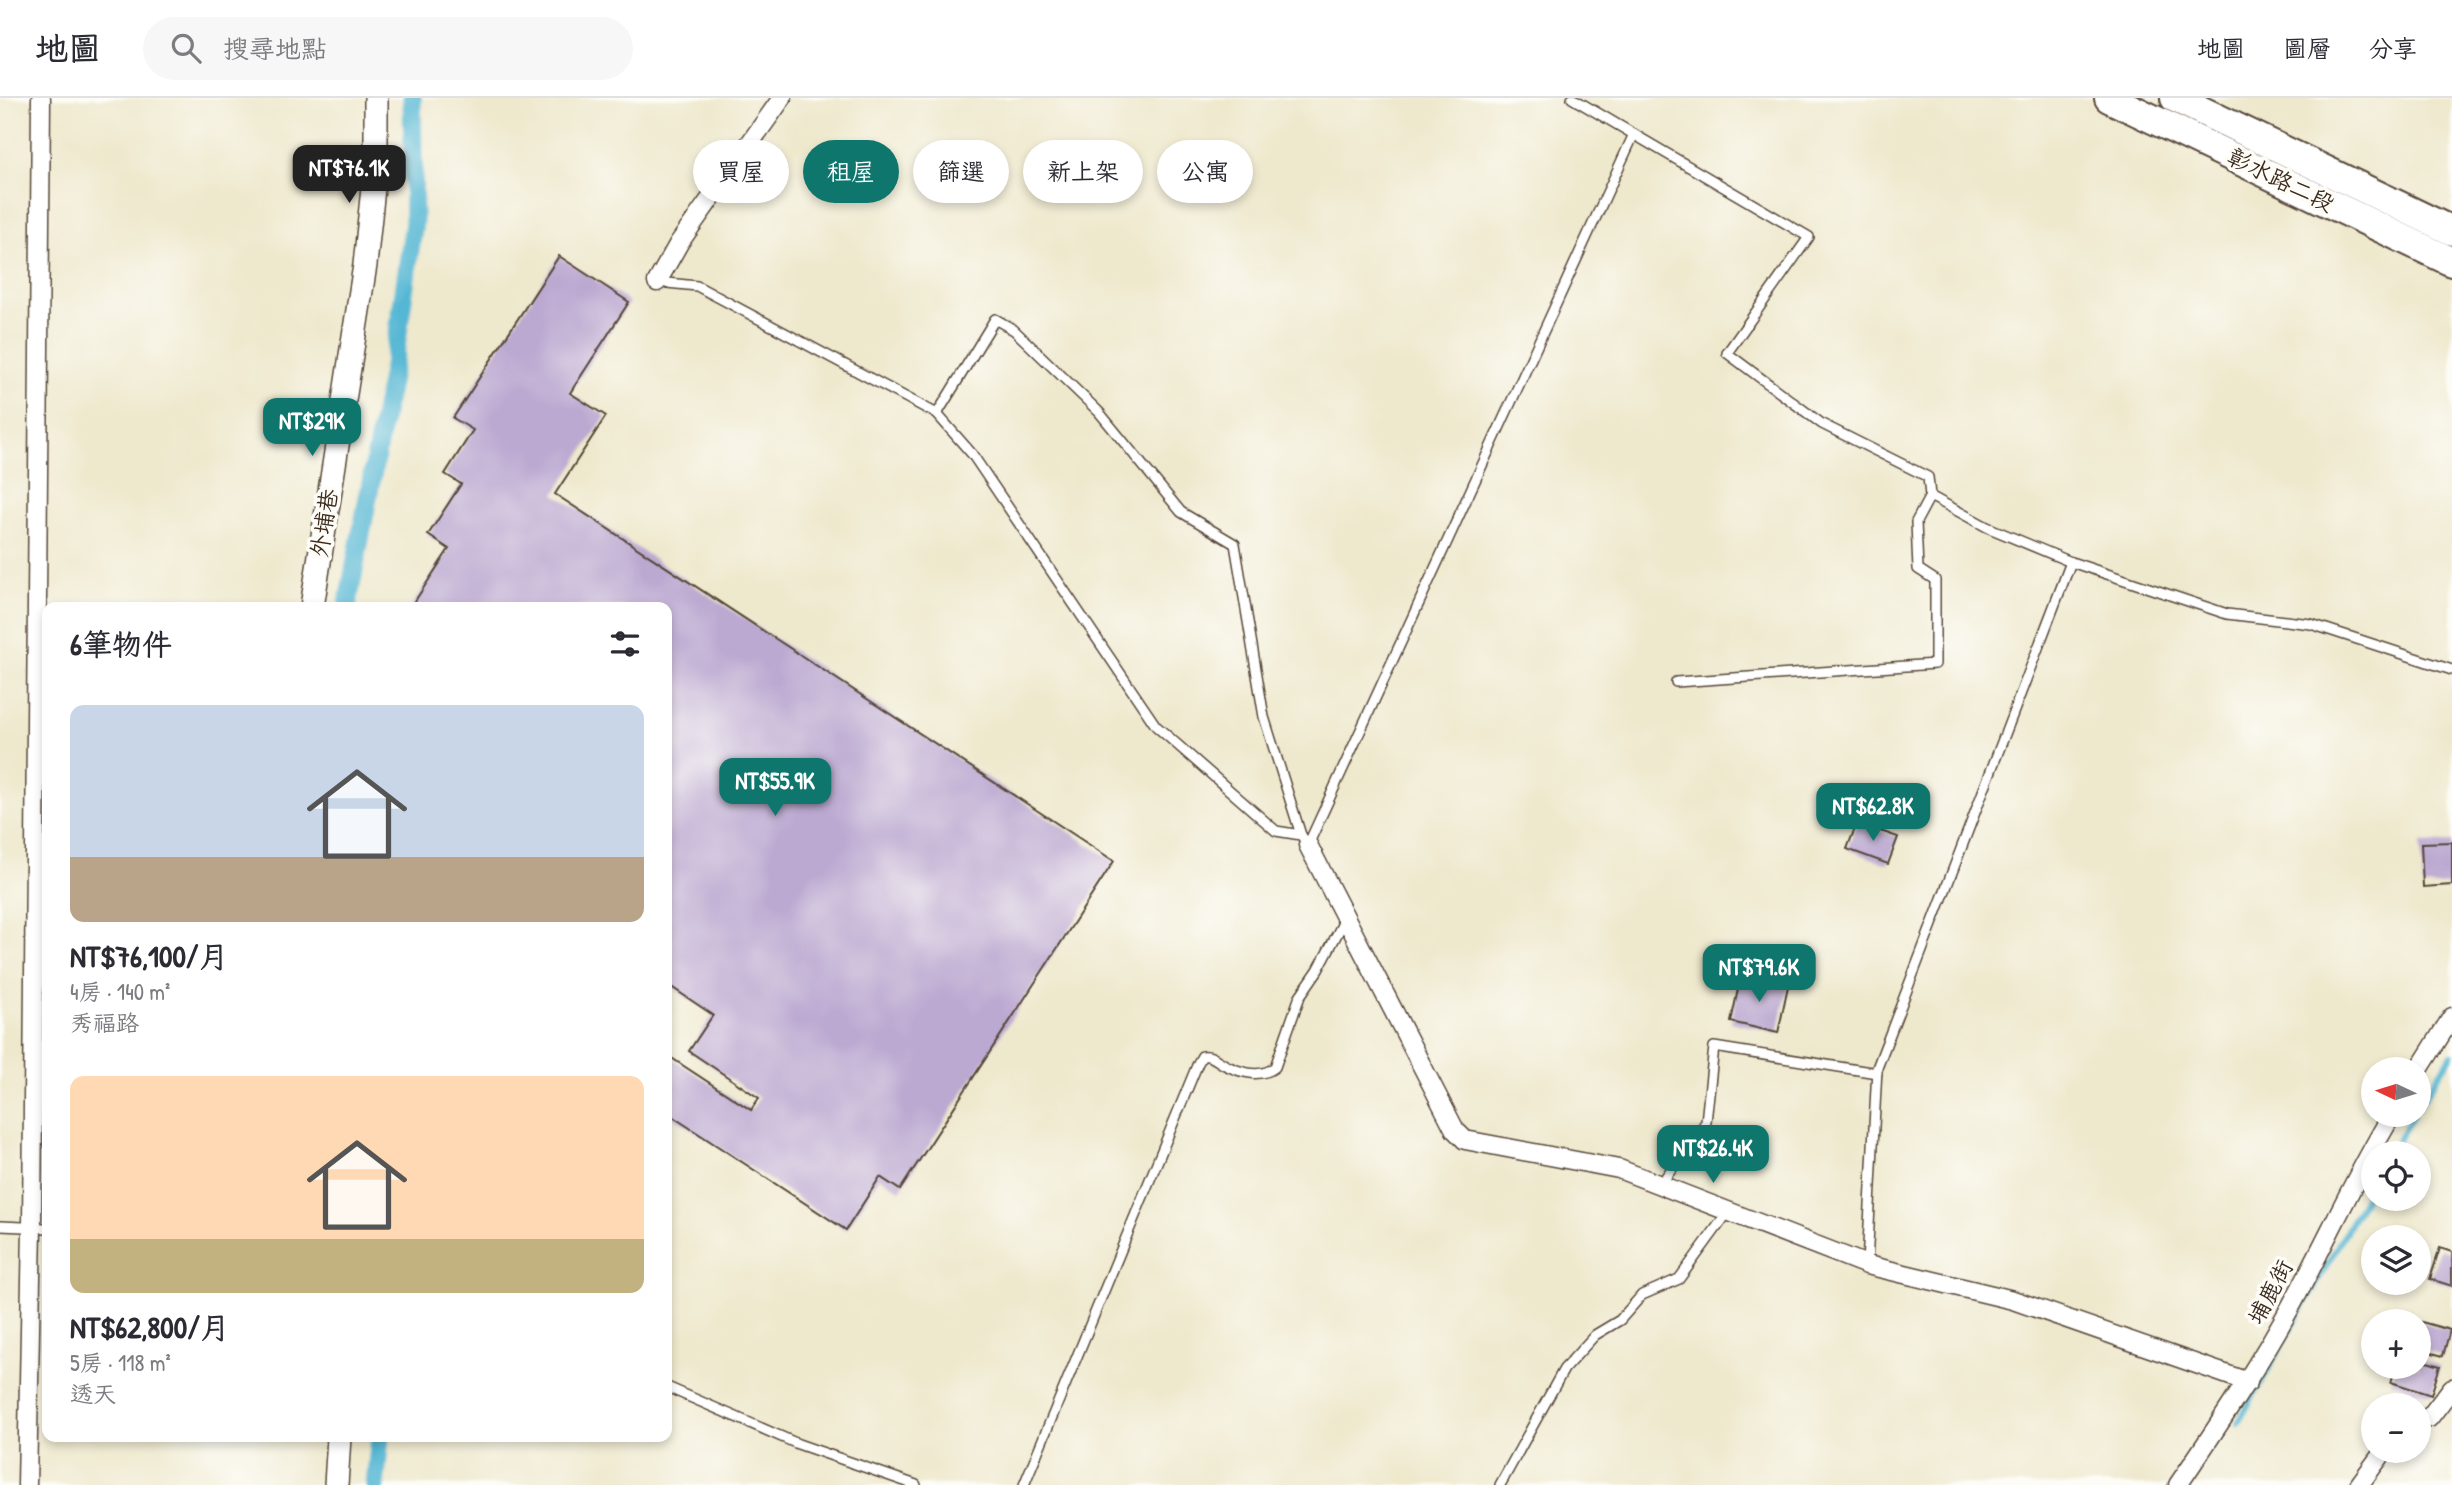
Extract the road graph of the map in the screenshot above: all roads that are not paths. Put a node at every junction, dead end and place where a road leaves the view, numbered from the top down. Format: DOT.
graph roads {
  1 [pos="41,98"];
  2 [pos="376,98"];
  3 [pos="782,98"];
  4 [pos="1572,98"];
  5 [pos="2109,98"];
  6 [pos="2188,101"];
  7 [pos="1634,134"];
  8 [pos="2452,231"];
  9 [pos="2452,262"];
  10 [pos="657,282"];
  11 [pos="937,414"];
  12 [pos="1930,496"];
  13 [pos="2071,562"];
  14 [pos="313,602"];
  15 [pos="2452,670"];
  16 [pos="1675,682"];
  17 [pos="1304,840"];
  18 [pos="1345,919"];
  19 [pos="2449,1027"];
  20 [pos="2428,1057"];
  21 [pos="1877,1073"];
  22 [pos="2385,1127"];
  23 [pos="1660,1185"];
  24 [pos="1728,1212"];
  25 [pos="0,1226"];
  26 [pos="39,1228"];
  27 [pos="1867,1265"];
  28 [pos="2248,1382"];
  29 [pos="2452,1388"];
  30 [pos="672,1389"];
  31 [pos="2431,1415"];
  32 [pos="339,1442"];
  33 [pos="2375,1463"];
  34 [pos="27,1485"];
  35 [pos="336,1485"];
  36 [pos="916,1485"];
  37 [pos="1024,1485"];
  38 [pos="1500,1485"];
  39 [pos="2178,1485"];
  40 [pos="2359,1485"];
  1 -- 26 [label="street"];
  2 -- 14 [label="street, 外埔巷"];
  3 -- 10 [label="street"];
  4 -- 7 [label="lane"];
  5 -- 9 [label="main road, 彰水路二段"];
  6 -- 8 [label="main road, 彰水路二段"];
  7 -- 12 [label="lane"];
  7 -- 17 [label="lane"];
  10 -- 11 [label="lane"];
  11 -- 17 [label="lane"];
  11 -- 17 [label="lane"];
  12 -- 13 [label="lane"];
  12 -- 16 [label="lane"];
  13 -- 15 [label="lane"];
  13 -- 21 [label="lane"];
  17 -- 18 [label="street"];
  18 -- 23 [label="street"];
  18 -- 37 [label="lane"];
  19 -- 20 [label="street"];
  21 -- 23 [label="lane"];
  21 -- 27 [label="lane"];
  22 -- 28 [label="street, 埔鹿街"];
  23 -- 24 [label="street"];
  24 -- 27 [label="street"];
  24 -- 38 [label="lane"];
  25 -- 26 [label="lane"];
  26 -- 34 [label="street"];
  27 -- 28 [label="street"];
  28 -- 39 [label="street, 埔鹿街"];
  29 -- 31 [label="street"];
  30 -- 36 [label="lane"];
  32 -- 35 [label="street"];
  33 -- 40 [label="street"];
}
